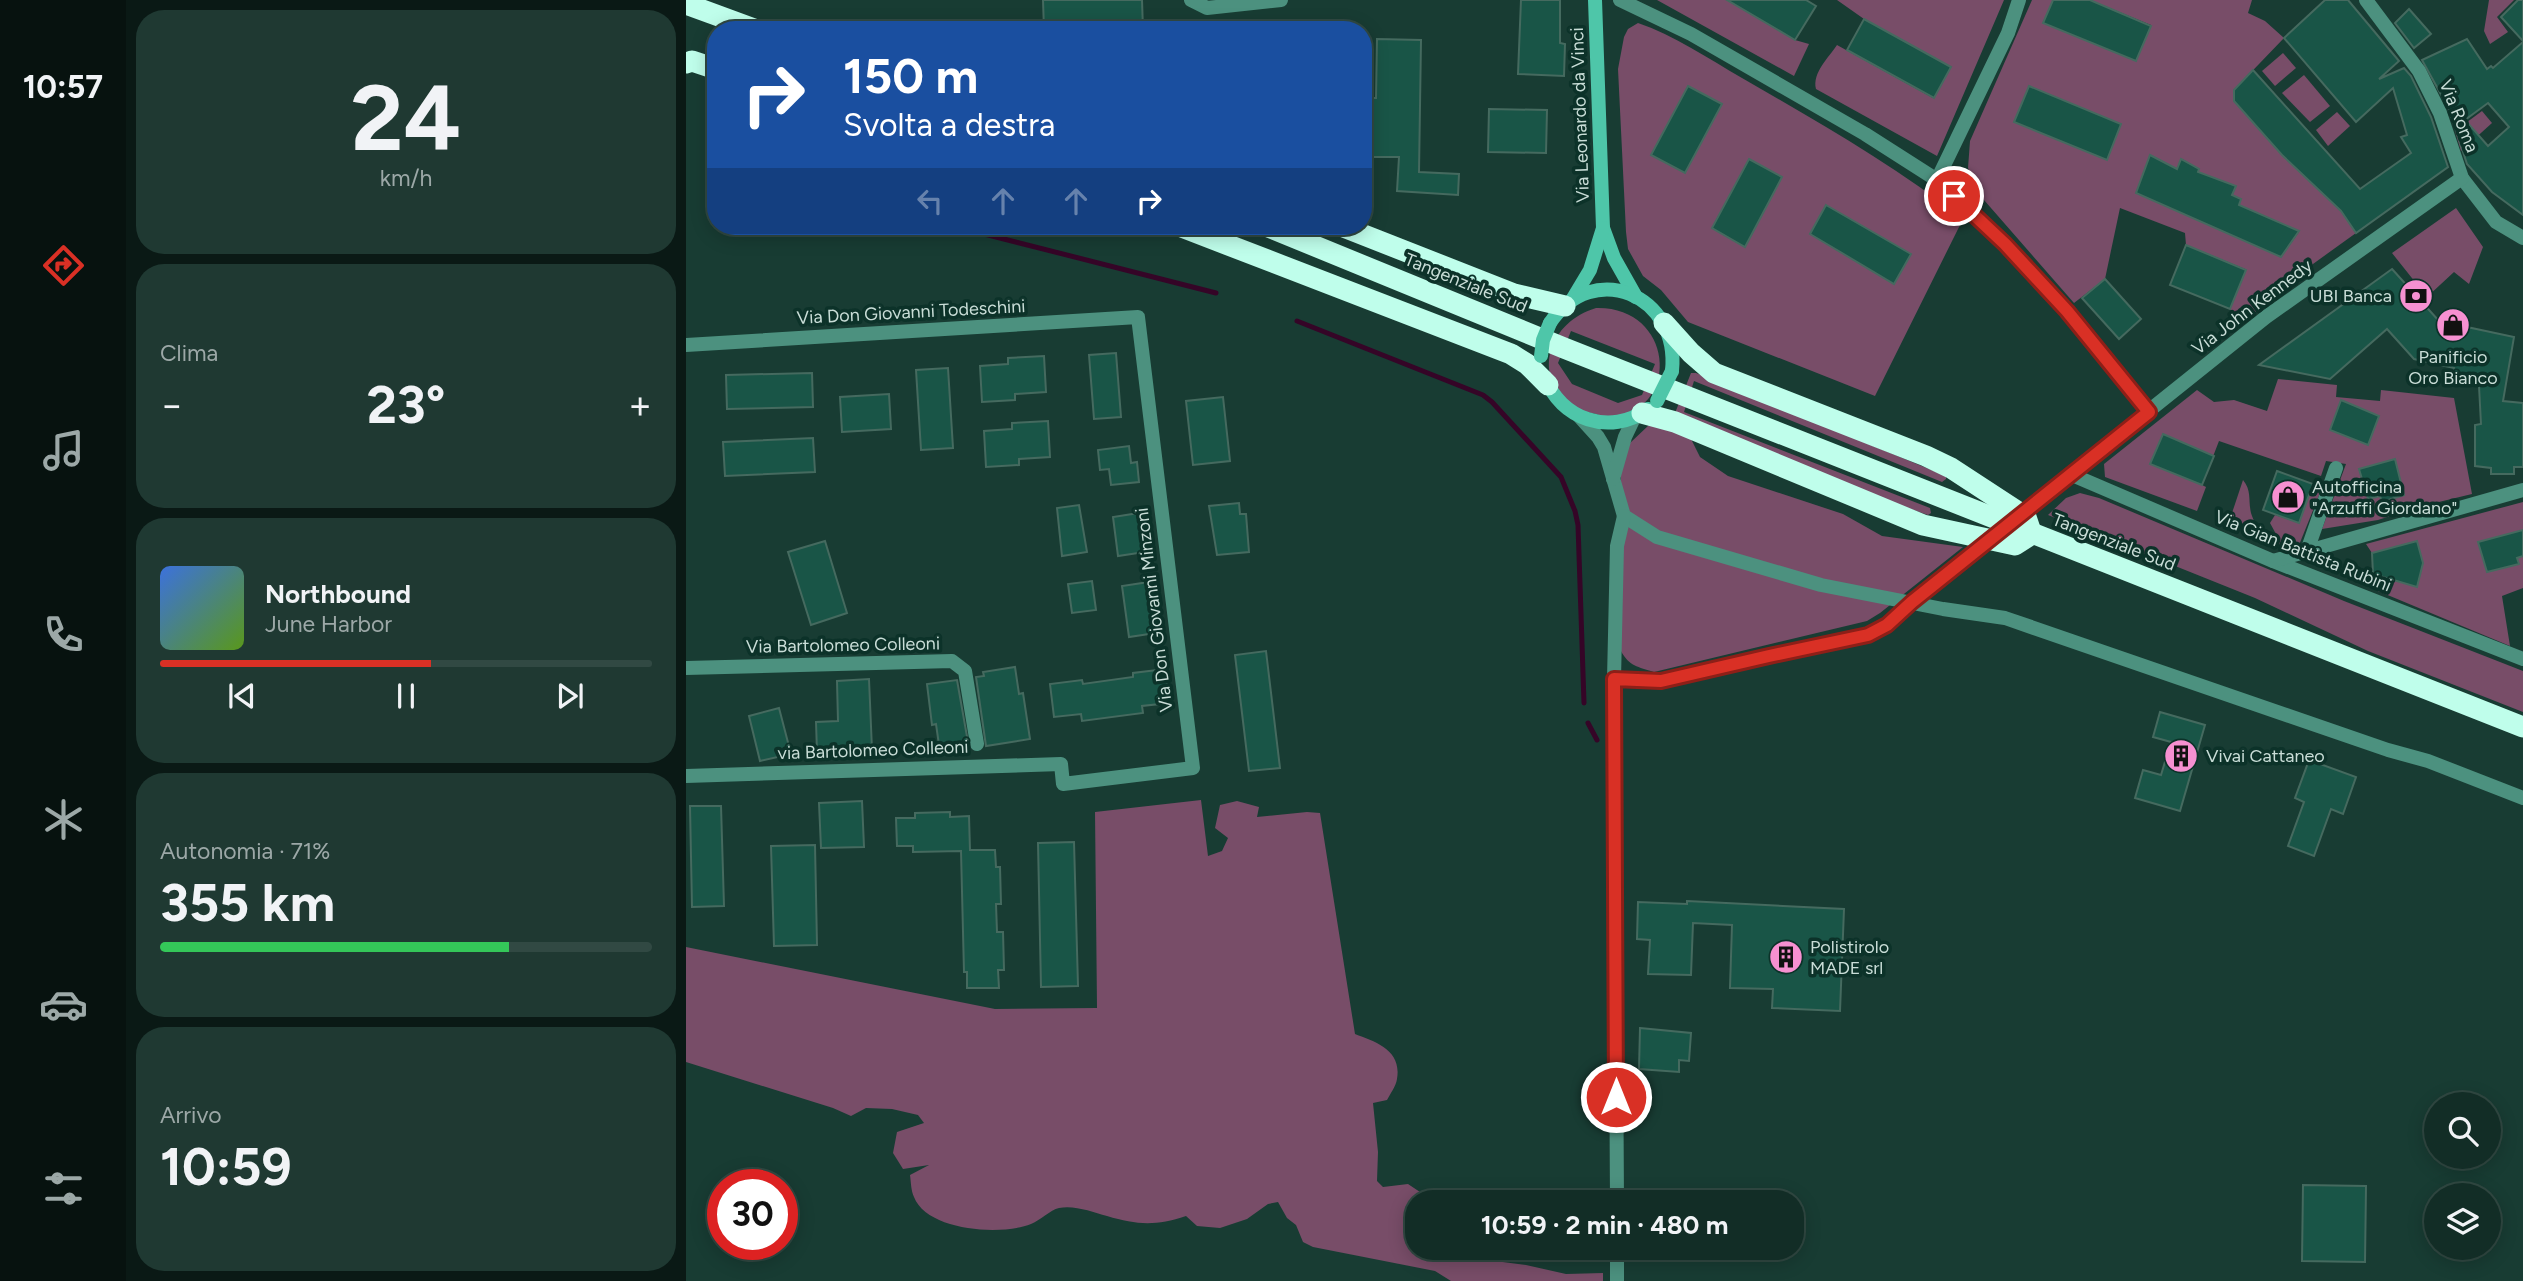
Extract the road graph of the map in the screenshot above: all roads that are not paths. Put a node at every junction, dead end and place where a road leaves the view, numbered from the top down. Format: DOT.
graph roads {
  1 [pos="1191,0"];
  2 [pos="1281,0"];
  3 [pos="1595,0"];
  4 [pos="1620,0"];
  5 [pos="2019,0"];
  6 [pos="2366,0"];
  7 [pos="690,5"];
  8 [pos="719,21"];
  9 [pos="733,21"];
  10 [pos="686,63"];
  11 [pos="707,66"];
  12 [pos="2462,178"];
  13 [pos="1937,180"];
  14 [pos="1603,228"];
  15 [pos="1202,235"];
  16 [pos="1285,235"];
  17 [pos="1364,235"];
  18 [pos="2523,238"];
  19 [pos="1636,297"];
  20 [pos="1565,306"];
  21 [pos="1139,317"];
  22 [pos="1664,323"];
  23 [pos="686,345"];
  24 [pos="1545,375"];
  25 [pos="1645,403"];
  26 [pos="2149,412"];
  27 [pos="1579,416"];
  28 [pos="2336,468"];
  29 [pos="2070,474"];
  30 [pos="1613,481"];
  31 [pos="2523,490"];
  32 [pos="1624,516"];
  33 [pos="2032,534"];
  34 [pos="2307,551"];
  35 [pos="2273,561"];
  36 [pos="1912,602"];
  37 [pos="2523,659"];
  38 [pos="686,668"];
  39 [pos="1614,679"];
  40 [pos="2523,727"];
  41 [pos="977,744"];
  42 [pos="1061,764"];
  43 [pos="686,776"];
  44 [pos="2523,798"];
  45 [pos="1617,1190"];
  46 [pos="1617,1260"];
  47 [pos="1617,1281"];
  1 -- 2 [label="street"];
  3 -- 14 [label="street, Via Leonardo da Vinci"];
  4 -- 13 [label="street"];
  5 -- 13 [label="street"];
  6 -- 12 [label="street, Via Roma"];
  7 -- 8 [label="highway"];
  7 -- 9 [label="highway"];
  10 -- 11 [label="highway"];
  12 -- 18 [label="street, Via Roma"];
  12 -- 26 [label="street, Via John Kennedy"];
  13 -- 26 [label="street"];
  14 -- 19 [label="street, Via Leonardo da Vinci"];
  14 -- 20 [label="street, Via Leonardo da Vinci"];
  15 -- 24 [label="highway"];
  16 -- 25 [label="highway, Tangenziale Sud"];
  17 -- 20 [label="highway"];
  19 -- 20 [label="street"];
  19 -- 22 [label="street"];
  20 -- 24 [label="street, bridge"];
  21 -- 23 [label="street, Via Don Giovanni Todeschini"];
  21 -- 42 [label="street, Via Don Giovanni Minzoni"];
  22 -- 25 [label="street, bridge"];
  22 -- 33 [label="highway"];
  24 -- 27 [label="street"];
  25 -- 27 [label="street"];
  25 -- 30 [label="street"];
  25 -- 33 [label="highway, Tangenziale Sud"];
  25 -- 33 [label="highway"];
  26 -- 29 [label="street, Via John Kennedy"];
  27 -- 30 [label="street"];
  28 -- 34 [label="street"];
  29 -- 35 [label="street, Via Gian Battista Rubini"];
  29 -- 36 [label="street, Via John Kennedy, bridge"];
  30 -- 32 [label="street"];
  31 -- 34 [label="street"];
  32 -- 36 [label="street"];
  32 -- 39 [label="street"];
  33 -- 40 [label="highway, Tangenziale Sud"];
  34 -- 35 [label="street"];
  35 -- 37 [label="street, Via Gian Battista Rubini"];
  36 -- 39 [label="street, Via John Kennedy"];
  36 -- 44 [label="street"];
  38 -- 41 [label="street, Via Bartolomeo Colleoni"];
  39 -- 45 [label="street"];
  42 -- 43 [label="street, via Bartolomeo Colleoni"];
  46 -- 47 [label="street"];
}
